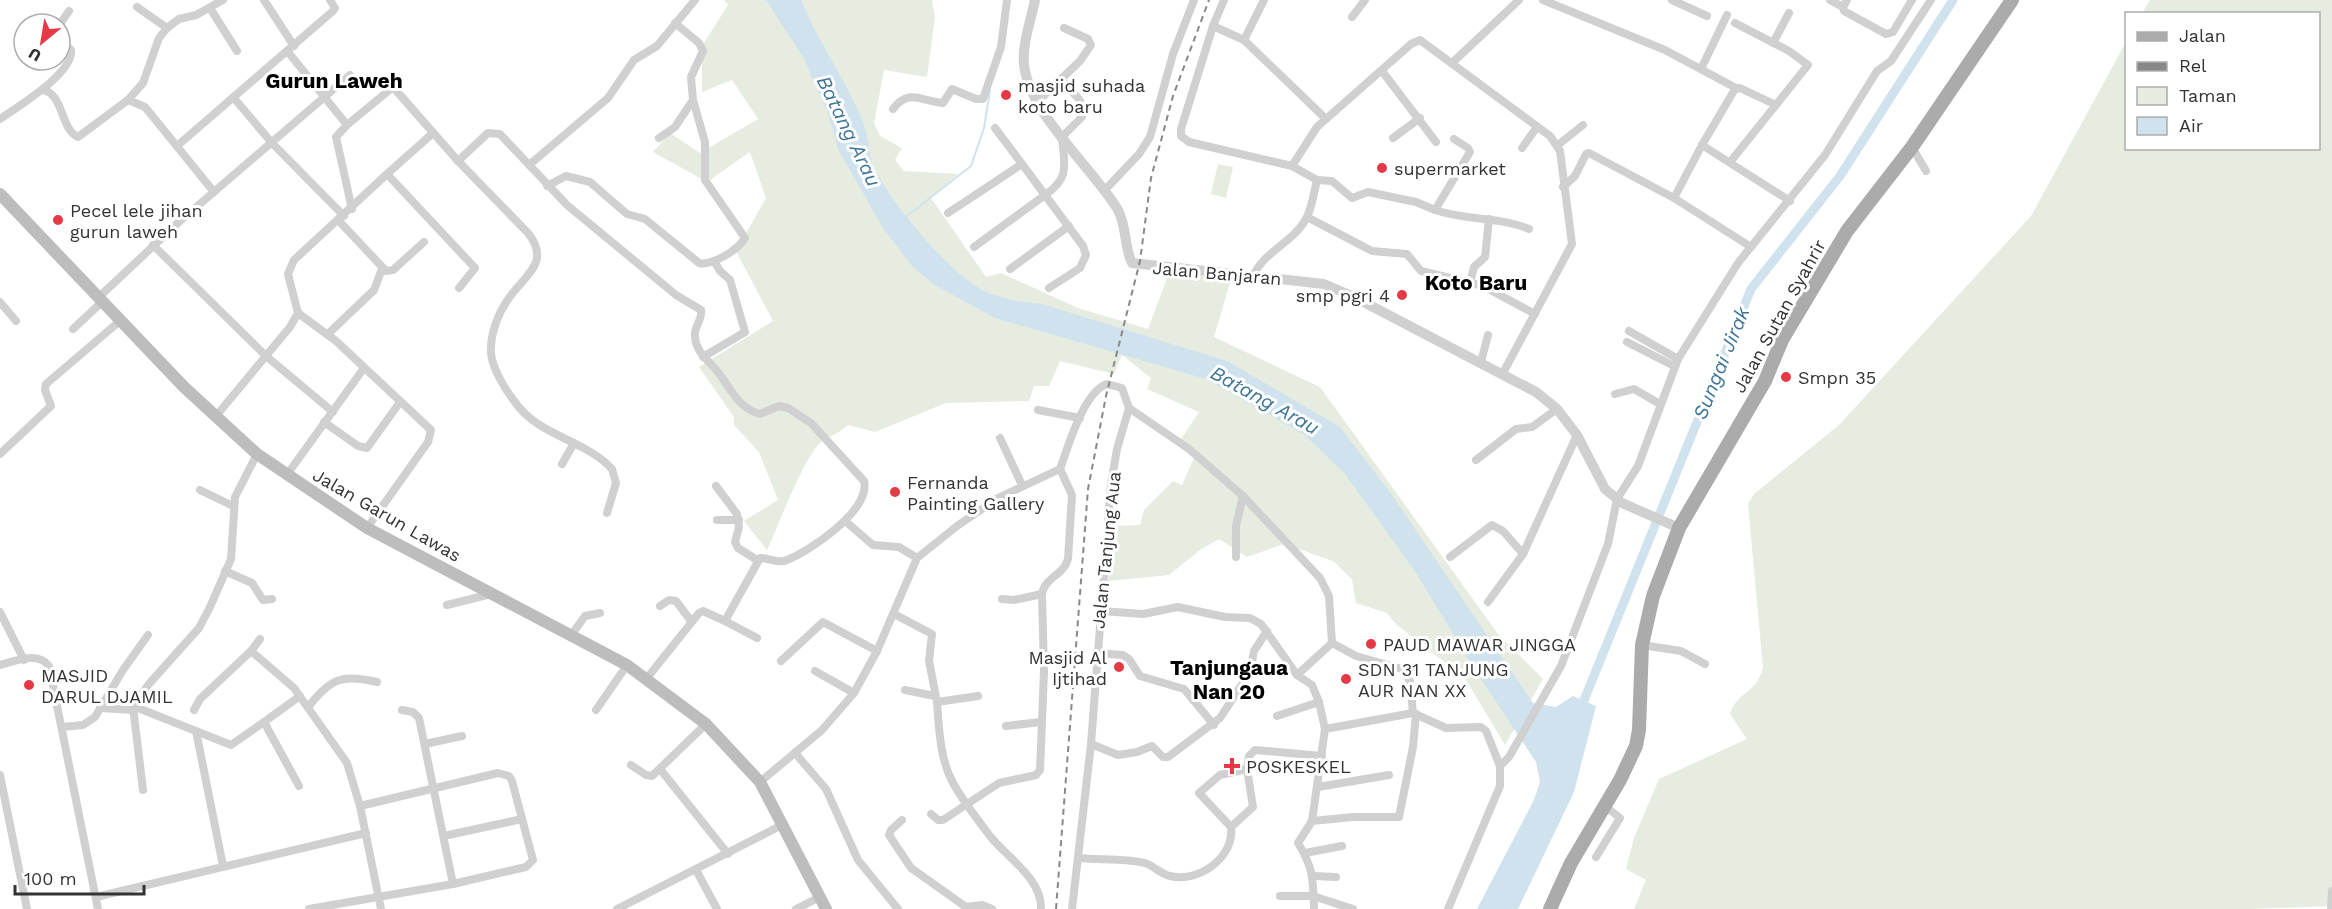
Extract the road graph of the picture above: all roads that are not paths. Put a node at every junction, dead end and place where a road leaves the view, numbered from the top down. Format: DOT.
graph roads {
  1 [pos="223,0"];
  2 [pos="264,0"];
  3 [pos="330,0"];
  4 [pos="695,0"];
  5 [pos="1007,0"];
  6 [pos="1035,0"];
  7 [pos="1194,0"];
  8 [pos="1224,0"];
  9 [pos="1264,0"];
  10 [pos="1365,0"];
  11 [pos="1519,0"];
  12 [pos="1543,0"];
  13 [pos="1673,0"];
  14 [pos="1830,0"];
  15 [pos="1912,0"];
  16 [pos="1931,0"];
  17 [pos="2012,0"];
  18 [pos="1845,3"];
  19 [pos="137,7"];
  20 [pos="210,8"];
  21 [pos="1789,13"];
  22 [pos="1727,15"];
  23 [pos="1707,16"];
  24 [pos="1352,17"];
  25 [pos="675,23"];
  26 [pos="1735,23"];
  27 [pos="1213,26"];
  28 [pos="167,27"];
  29 [pos="1064,28"];
  30 [pos="1244,40"];
  31 [pos="1773,43"];
  32 [pos="291,49"];
  33 [pos="237,51"];
  34 [pos="1452,63"];
  35 [pos="1701,69"];
  36 [pos="1382,71"];
  37 [pos="57,72"];
  38 [pos="350,75"];
  39 [pos="1061,80"];
  40 [pos="1736,88"];
  41 [pos="43,90"];
  42 [pos="233,97"];
  43 [pos="325,98"];
  44 [pos="128,100"];
  45 [pos="693,100"];
  46 [pos="1038,101"];
  47 [pos="1776,105"];
  48 [pos="893,109"];
  49 [pos="1420,118"];
  50 [pos="0,119"];
  51 [pos="1326,119"];
  52 [pos="346,125"];
  53 [pos="1583,125"];
  54 [pos="1537,127"];
  55 [pos="995,128"];
  56 [pos="433,133"];
  57 [pos="1062,137"];
  58 [pos="659,138"];
  59 [pos="1393,138"];
  60 [pos="1454,139"];
  61 [pos="1436,141"];
  62 [pos="272,143"];
  63 [pos="1558,145"];
  64 [pos="1702,145"];
  65 [pos="177,146"];
  66 [pos="1912,147"];
  67 [pos="1522,148"];
  68 [pos="458,161"];
  69 [pos="1731,161"];
  70 [pos="1022,164"];
  71 [pos="529,165"];
  72 [pos="1292,166"];
  73 [pos="1926,171"];
  74 [pos="387,174"];
  75 [pos="1317,180"];
  76 [pos="547,186"];
  77 [pos="1563,187"];
  78 [pos="1104,191"];
  79 [pos="214,192"];
  80 [pos="1045,195"];
  81 [pos="1674,198"];
  82 [pos="2,199"];
  83 [pos="1790,201"];
  84 [pos="352,209"];
  85 [pos="1435,210"];
  86 [pos="948,213"];
  87 [pos="1307,217"];
  88 [pos="342,218"];
  89 [pos="1489,219"];
  90 [pos="1069,226"];
  91 [pos="1529,229"];
  92 [pos="424,242"];
  93 [pos="153,245"];
  94 [pos="974,247"];
  95 [pos="1751,247"];
  96 [pos="714,261"];
  97 [pos="382,269"];
  98 [pos="1010,269"];
  99 [pos="1253,278"];
  100 [pos="1470,283"];
  101 [pos="459,288"];
  102 [pos="1048,288"];
  103 [pos="101,299"];
  104 [pos="0,302"];
  105 [pos="298,314"];
  106 [pos="1535,314"];
  107 [pos="121,320"];
  108 [pos="16,321"];
  109 [pos="73,329"];
  110 [pos="1629,331"];
  111 [pos="328,334"];
  112 [pos="1488,335"];
  113 [pos="1627,342"];
  114 [pos="266,356"];
  115 [pos="703,357"];
  116 [pos="1481,362"];
  117 [pos="1676,362"];
  118 [pos="364,368"];
  119 [pos="1503,373"];
  120 [pos="1615,394"];
  121 [pos="400,402"];
  122 [pos="1660,404"];
  123 [pos="1129,408"];
  124 [pos="1557,409"];
  125 [pos="1038,410"];
  126 [pos="333,411"];
  127 [pos="216,416"];
  128 [pos="1080,418"];
  129 [pos="324,422"];
  130 [pos="1577,435"];
  131 [pos="1000,438"];
  132 [pos="574,443"];
  133 [pos="0,454"];
  134 [pos="257,454"];
  135 [pos="1476,460"];
  136 [pos="562,464"];
  137 [pos="1060,469"];
  138 [pos="286,476"];
  139 [pos="1022,485"];
  140 [pos="717,486"];
  141 [pos="200,490"];
  142 [pos="1243,496"];
  143 [pos="1620,501"];
  144 [pos="233,506"];
  145 [pos="606,513"];
  146 [pos="717,520"];
  147 [pos="739,520"];
  148 [pos="846,521"];
  149 [pos="1676,527"];
  150 [pos="367,528"];
  151 [pos="1522,554"];
  152 [pos="1236,557"];
  153 [pos="1450,557"];
  154 [pos="917,558"];
  155 [pos="757,560"];
  156 [pos="225,571"];
  157 [pos="491,594"];
  158 [pos="1042,594"];
  159 [pos="272,599"];
  160 [pos="1002,599"];
  161 [pos="1488,602"];
  162 [pos="447,605"];
  163 [pos="660,606"];
  164 [pos="1101,611"];
  165 [pos="0,612"];
  166 [pos="600,613"];
  167 [pos="894,614"];
  168 [pos="691,621"];
  169 [pos="725,621"];
  170 [pos="1267,631"];
  171 [pos="572,634"];
  172 [pos="148,635"];
  173 [pos="757,638"];
  174 [pos="260,639"];
  175 [pos="1332,643"];
  176 [pos="1642,645"];
  177 [pos="251,651"];
  178 [pos="878,651"];
  179 [pos="1096,653"];
  180 [pos="24,660"];
  181 [pos="782,661"];
  182 [pos="1705,664"];
  183 [pos="0,665"];
  184 [pos="627,665"];
  185 [pos="814,670"];
  186 [pos="1297,675"];
  187 [pos="647,678"];
  188 [pos="377,682"];
  189 [pos="905,690"];
  190 [pos="854,693"];
  191 [pos="300,696"];
  192 [pos="978,696"];
  193 [pos="936,699"];
  194 [pos="1319,702"];
  195 [pos="309,706"];
  196 [pos="100,708"];
  197 [pos="133,708"];
  198 [pos="194,710"];
  199 [pos="402,710"];
  200 [pos="596,710"];
  201 [pos="1414,714"];
  202 [pos="1277,716"];
  203 [pos="264,722"];
  204 [pos="1041,722"];
  205 [pos="706,724"];
  206 [pos="1214,725"];
  207 [pos="1006,726"];
  208 [pos="63,728"];
  209 [pos="1324,729"];
  210 [pos="196,731"];
  211 [pos="462,736"];
  212 [pos="425,744"];
  213 [pos="1091,744"];
  214 [pos="795,753"];
  215 [pos="1322,756"];
  216 [pos="631,765"];
  217 [pos="1500,766"];
  218 [pos="660,769"];
  219 [pos="1247,769"];
  220 [pos="0,775"];
  221 [pos="1389,775"];
  222 [pos="760,782"];
  223 [pos="299,786"];
  224 [pos="1318,787"];
  225 [pos="433,789"];
  226 [pos="143,790"];
  227 [pos="967,804"];
  228 [pos="360,806"];
  229 [pos="1605,806"];
  230 [pos="931,814"];
  231 [pos="522,819"];
  232 [pos="902,820"];
  233 [pos="1312,821"];
  234 [pos="784,824"];
  235 [pos="1231,827"];
  236 [pos="366,833"];
  237 [pos="444,836"];
  238 [pos="1342,846"];
  239 [pos="1305,853"];
  240 [pos="728,854"];
  241 [pos="1596,857"];
  242 [pos="1079,858"];
  243 [pos="222,866"];
  244 [pos="696,870"];
  245 [pos="1314,876"];
  246 [pos="1336,877"];
  247 [pos="453,884"];
  248 [pos="2332,891"];
  249 [pos="1280,896"];
  250 [pos="1313,896"];
  251 [pos="96,897"];
  252 [pos="377,897"];
  253 [pos="820,897"];
  254 [pos="24,909"];
  255 [pos="98,909"];
  256 [pos="309,909"];
  257 [pos="381,909"];
  258 [pos="617,909"];
  259 [pos="717,909"];
  260 [pos="796,909"];
  261 [pos="826,909"];
  262 [pos="898,909"];
  263 [pos="992,909"];
  264 [pos="1041,909"];
  265 [pos="1072,909"];
  266 [pos="1314,909"];
  267 [pos="1353,909"];
  268 [pos="1448,909"];
  269 [pos="1550,909"];
  270 [pos="2331,909"];
  1 -- 20 [label="street"];
  2 -- 32 [label="street"];
  3 -- 32 [label="street"];
  4 -- 25 [label="street"];
  5 -- 48 [label="street"];
  6 -- 46 [label="street, Jalan Banjaran"];
  7 -- 78 [label="street"];
  8 -- 27 [label="street"];
  9 -- 30 [label="street"];
  10 -- 24 [label="street"];
  11 -- 34 [label="street"];
  12 -- 35 [label="street"];
  13 -- 23 [label="street"];
  14 -- 18 [label="street"];
  15 -- 18 [label="street"];
  16 -- 83 [label="street"];
  17 -- 66 [label="main road, Jalan Sutan Syahrir"];
  19 -- 28 [label="street"];
  20 -- 28 [label="street"];
  20 -- 33 [label="street"];
  21 -- 31 [label="street"];
  22 -- 35 [label="street"];
  25 -- 45 [label="street"];
  25 -- 71 [label="street"];
  26 -- 31 [label="street"];
  27 -- 30 [label="street"];
  27 -- 72 [label="street"];
  28 -- 44 [label="street"];
  29 -- 39 [label="street"];
  30 -- 51 [label="street"];
  31 -- 47 [label="street"];
  32 -- 42 [label="street"];
  32 -- 43 [label="street"];
  34 -- 36 [label="street"];
  34 -- 54 [label="street"];
  35 -- 40 [label="street"];
  36 -- 49 [label="street"];
  36 -- 51 [label="street"];
  37 -- 41 [label="street"];
  38 -- 43 [label="street"];
  39 -- 46 [label="street"];
  39 -- 57 [label="street"];
  40 -- 47 [label="street"];
  40 -- 64 [label="street"];
  41 -- 44 [label="street"];
  41 -- 50 [label="street"];
  42 -- 62 [label="street"];
  42 -- 65 [label="street"];
  43 -- 52 [label="street"];
  43 -- 62 [label="street"];
  44 -- 65 [label="street"];
  45 -- 58 [label="street"];
  45 -- 96 [label="street"];
  46 -- 57 [label="street, Jalan Banjaran"];
  47 -- 69 [label="street"];
  49 -- 59 [label="street"];
  49 -- 61 [label="street"];
  51 -- 72 [label="street"];
  52 -- 56 [label="street"];
  52 -- 84 [label="street"];
  53 -- 63 [label="street"];
  54 -- 63 [label="street"];
  54 -- 67 [label="street"];
  55 -- 70 [label="street"];
  56 -- 68 [label="street"];
  56 -- 74 [label="street"];
  57 -- 78 [label="street, Jalan Banjaran"];
  57 -- 80 [label="street"];
  60 -- 85 [label="street"];
  62 -- 79 [label="street"];
  62 -- 88 [label="street"];
  63 -- 77 [label="street"];
  64 -- 69 [label="street"];
  64 -- 81 [label="street"];
  65 -- 79 [label="street"];
  66 -- 73 [label="street"];
  66 -- 149 [label="main road, Jalan Sutan Syahrir"];
  68 -- 71 [label="street"];
  68 -- 132 [label="street"];
  69 -- 83 [label="street"];
  70 -- 80 [label="street"];
  70 -- 86 [label="street"];
  71 -- 76 [label="street"];
  72 -- 75 [label="street"];
  74 -- 84 [label="street"];
  74 -- 101 [label="street"];
  75 -- 85 [label="street"];
  75 -- 87 [label="street"];
  76 -- 96 [label="street"];
  76 -- 115 [label="street"];
  77 -- 81 [label="street"];
  77 -- 106 [label="street"];
  78 -- 99 [label="street, Jalan Banjaran"];
  79 -- 93 [label="street"];
  80 -- 90 [label="street"];
  80 -- 94 [label="street"];
  81 -- 95 [label="street"];
  82 -- 103 [label="main road, Jalan Garun Lawas"];
  83 -- 95 [label="street"];
  84 -- 88 [label="street"];
  85 -- 89 [label="street"];
  87 -- 99 [label="street"];
  87 -- 100 [label="street"];
  88 -- 97 [label="street"];
  88 -- 105 [label="street"];
  89 -- 91 [label="street"];
  89 -- 100 [label="street"];
  90 -- 98 [label="street"];
  90 -- 102 [label="street"];
  92 -- 97 [label="street"];
  93 -- 103 [label="street"];
  93 -- 114 [label="street"];
  95 -- 117 [label="street"];
  96 -- 115 [label="street"];
  97 -- 111 [label="street"];
  99 -- 116 [label="street, Jalan Banjaran"];
  100 -- 106 [label="street"];
  103 -- 107 [label="main road, Jalan Garun Lawas"];
  103 -- 109 [label="street"];
  104 -- 108 [label="street"];
  105 -- 111 [label="street"];
  105 -- 114 [label="street"];
  106 -- 119 [label="street"];
  107 -- 127 [label="main road, Jalan Garun Lawas"];
  107 -- 133 [label="street"];
  110 -- 117 [label="street"];
  111 -- 118 [label="street"];
  112 -- 116 [label="street"];
  113 -- 117 [label="street"];
  114 -- 126 [label="street"];
  114 -- 127 [label="street"];
  115 -- 148 [label="street"];
  116 -- 119 [label="street, Jalan Banjaran"];
  117 -- 122 [label="street"];
  118 -- 121 [label="street"];
  118 -- 126 [label="street"];
  119 -- 124 [label="street, Jalan Banjaran"];
  120 -- 122 [label="street"];
  121 -- 129 [label="street"];
  121 -- 150 [label="street"];
  122 -- 143 [label="street"];
  123 -- 128 [label="street"];
  123 -- 142 [label="street"];
  123 -- 164 [label="street, Jalan Tanjung Aua"];
  124 -- 130 [label="street, Jalan Banjaran"];
  124 -- 135 [label="street"];
  125 -- 128 [label="street"];
  126 -- 129 [label="street"];
  127 -- 134 [label="main road, Jalan Garun Lawas"];
  128 -- 137 [label="street"];
  129 -- 138 [label="street"];
  130 -- 143 [label="street, Jalan Banjaran"];
  130 -- 151 [label="street"];
  131 -- 139 [label="street"];
  132 -- 136 [label="street"];
  132 -- 145 [label="street"];
  134 -- 138 [label="main road, Jalan Garun Lawas"];
  134 -- 144 [label="street"];
  137 -- 139 [label="street"];
  137 -- 158 [label="street"];
  138 -- 150 [label="main road, Jalan Garun Lawas"];
  139 -- 154 [label="street"];
  140 -- 147 [label="street"];
  141 -- 144 [label="street"];
  142 -- 152 [label="street"];
  142 -- 175 [label="street"];
  143 -- 149 [label="street"];
  143 -- 217 [label="street"];
  144 -- 156 [label="street"];
  146 -- 147 [label="street"];
  147 -- 155 [label="street"];
  148 -- 154 [label="street"];
  148 -- 155 [label="street"];
  149 -- 176 [label="main road, Jalan Sutan Syahrir"];
  150 -- 157 [label="main road, Jalan Garun Lawas"];
  151 -- 153 [label="street"];
  151 -- 161 [label="street"];
  154 -- 167 [label="street"];
  155 -- 169 [label="street"];
  156 -- 159 [label="street"];
  156 -- 197 [label="street"];
  157 -- 162 [label="street"];
  157 -- 171 [label="main road, Jalan Garun Lawas"];
  158 -- 160 [label="street"];
  158 -- 204 [label="street"];
  163 -- 168 [label="street"];
  164 -- 170 [label="street"];
  164 -- 179 [label="street, Jalan Tanjung Aua"];
  165 -- 180 [label="street"];
  166 -- 171 [label="street"];
  167 -- 178 [label="street"];
  167 -- 193 [label="street"];
  168 -- 169 [label="street"];
  168 -- 187 [label="street"];
  169 -- 173 [label="street"];
  170 -- 186 [label="street"];
  170 -- 206 [label="street"];
  171 -- 184 [label="main road, Jalan Garun Lawas"];
  172 -- 196 [label="street"];
  174 -- 177 [label="street"];
  175 -- 186 [label="street"];
  175 -- 201 [label="street"];
  176 -- 182 [label="street"];
  176 -- 229 [label="main road, Jalan Sutan Syahrir"];
  177 -- 191 [label="street"];
  177 -- 198 [label="street"];
  178 -- 181 [label="street"];
  178 -- 190 [label="street"];
  179 -- 206 [label="street"];
  179 -- 213 [label="street, Jalan Tanjung Aua"];
  180 -- 183 [label="street"];
  180 -- 208 [label="street"];
  184 -- 187 [label="main road, Jalan Garun Lawas"];
  184 -- 200 [label="street"];
  185 -- 190 [label="street"];
  186 -- 194 [label="street"];
  187 -- 205 [label="main road, Jalan Garun Lawas"];
  188 -- 195 [label="street"];
  189 -- 193 [label="street"];
  190 -- 214 [label="street"];
  191 -- 195 [label="street"];
  191 -- 203 [label="street"];
  192 -- 193 [label="street"];
  193 -- 227 [label="street"];
  194 -- 202 [label="street"];
  194 -- 209 [label="street"];
  195 -- 228 [label="street"];
  196 -- 197 [label="street"];
  196 -- 208 [label="street"];
  197 -- 210 [label="street"];
  197 -- 226 [label="street"];
  199 -- 212 [label="street"];
  201 -- 209 [label="street"];
  201 -- 217 [label="street"];
  201 -- 233 [label="street"];
  203 -- 210 [label="street"];
  203 -- 223 [label="street"];
  204 -- 207 [label="street"];
  204 -- 227 [label="street"];
  205 -- 218 [label="street"];
  205 -- 222 [label="main road, Jalan Garun Lawas"];
  206 -- 213 [label="street"];
  208 -- 251 [label="street"];
  209 -- 215 [label="street"];
  210 -- 243 [label="street"];
  211 -- 212 [label="street"];
  212 -- 225 [label="street"];
  213 -- 242 [label="street, Jalan Tanjung Aua"];
  214 -- 222 [label="street"];
  214 -- 262 [label="street"];
  215 -- 219 [label="street"];
  215 -- 224 [label="street"];
  216 -- 218 [label="street"];
  217 -- 268 [label="street"];
  218 -- 240 [label="street"];
  219 -- 235 [label="street"];
  219 -- 235 [label="street"];
  220 -- 254 [label="street"];
  221 -- 224 [label="street"];
  222 -- 234 [label="main road, Jalan Garun Lawas"];
  224 -- 233 [label="street"];
  225 -- 228 [label="street"];
  225 -- 231 [label="street"];
  225 -- 237 [label="street"];
  227 -- 230 [label="street"];
  227 -- 264 [label="street"];
  228 -- 236 [label="street"];
  229 -- 241 [label="street"];
  229 -- 269 [label="main road, Jalan Sutan Syahrir"];
  231 -- 237 [label="street"];
  231 -- 247 [label="street"];
  232 -- 263 [label="street"];
  233 -- 239 [label="street"];
  234 -- 240 [label="street"];
  234 -- 253 [label="main road, Jalan Garun Lawas"];
  235 -- 242 [label="street"];
  236 -- 243 [label="street"];
  236 -- 252 [label="street"];
  237 -- 247 [label="street"];
  238 -- 239 [label="street"];
  239 -- 245 [label="street"];
  240 -- 244 [label="street"];
  242 -- 265 [label="street, Jalan Tanjung Aua"];
  243 -- 251 [label="street"];
  244 -- 258 [label="street"];
  244 -- 259 [label="street"];
  245 -- 246 [label="street"];
  245 -- 250 [label="street"];
  247 -- 252 [label="street"];
  248 -- 270 [label="street"];
  249 -- 250 [label="street"];
  250 -- 266 [label="street"];
  250 -- 267 [label="street"];
  251 -- 255 [label="street"];
  252 -- 256 [label="street"];
  252 -- 257 [label="street"];
  253 -- 260 [label="street"];
  253 -- 261 [label="main road, Jalan Garun Lawas"];
}
